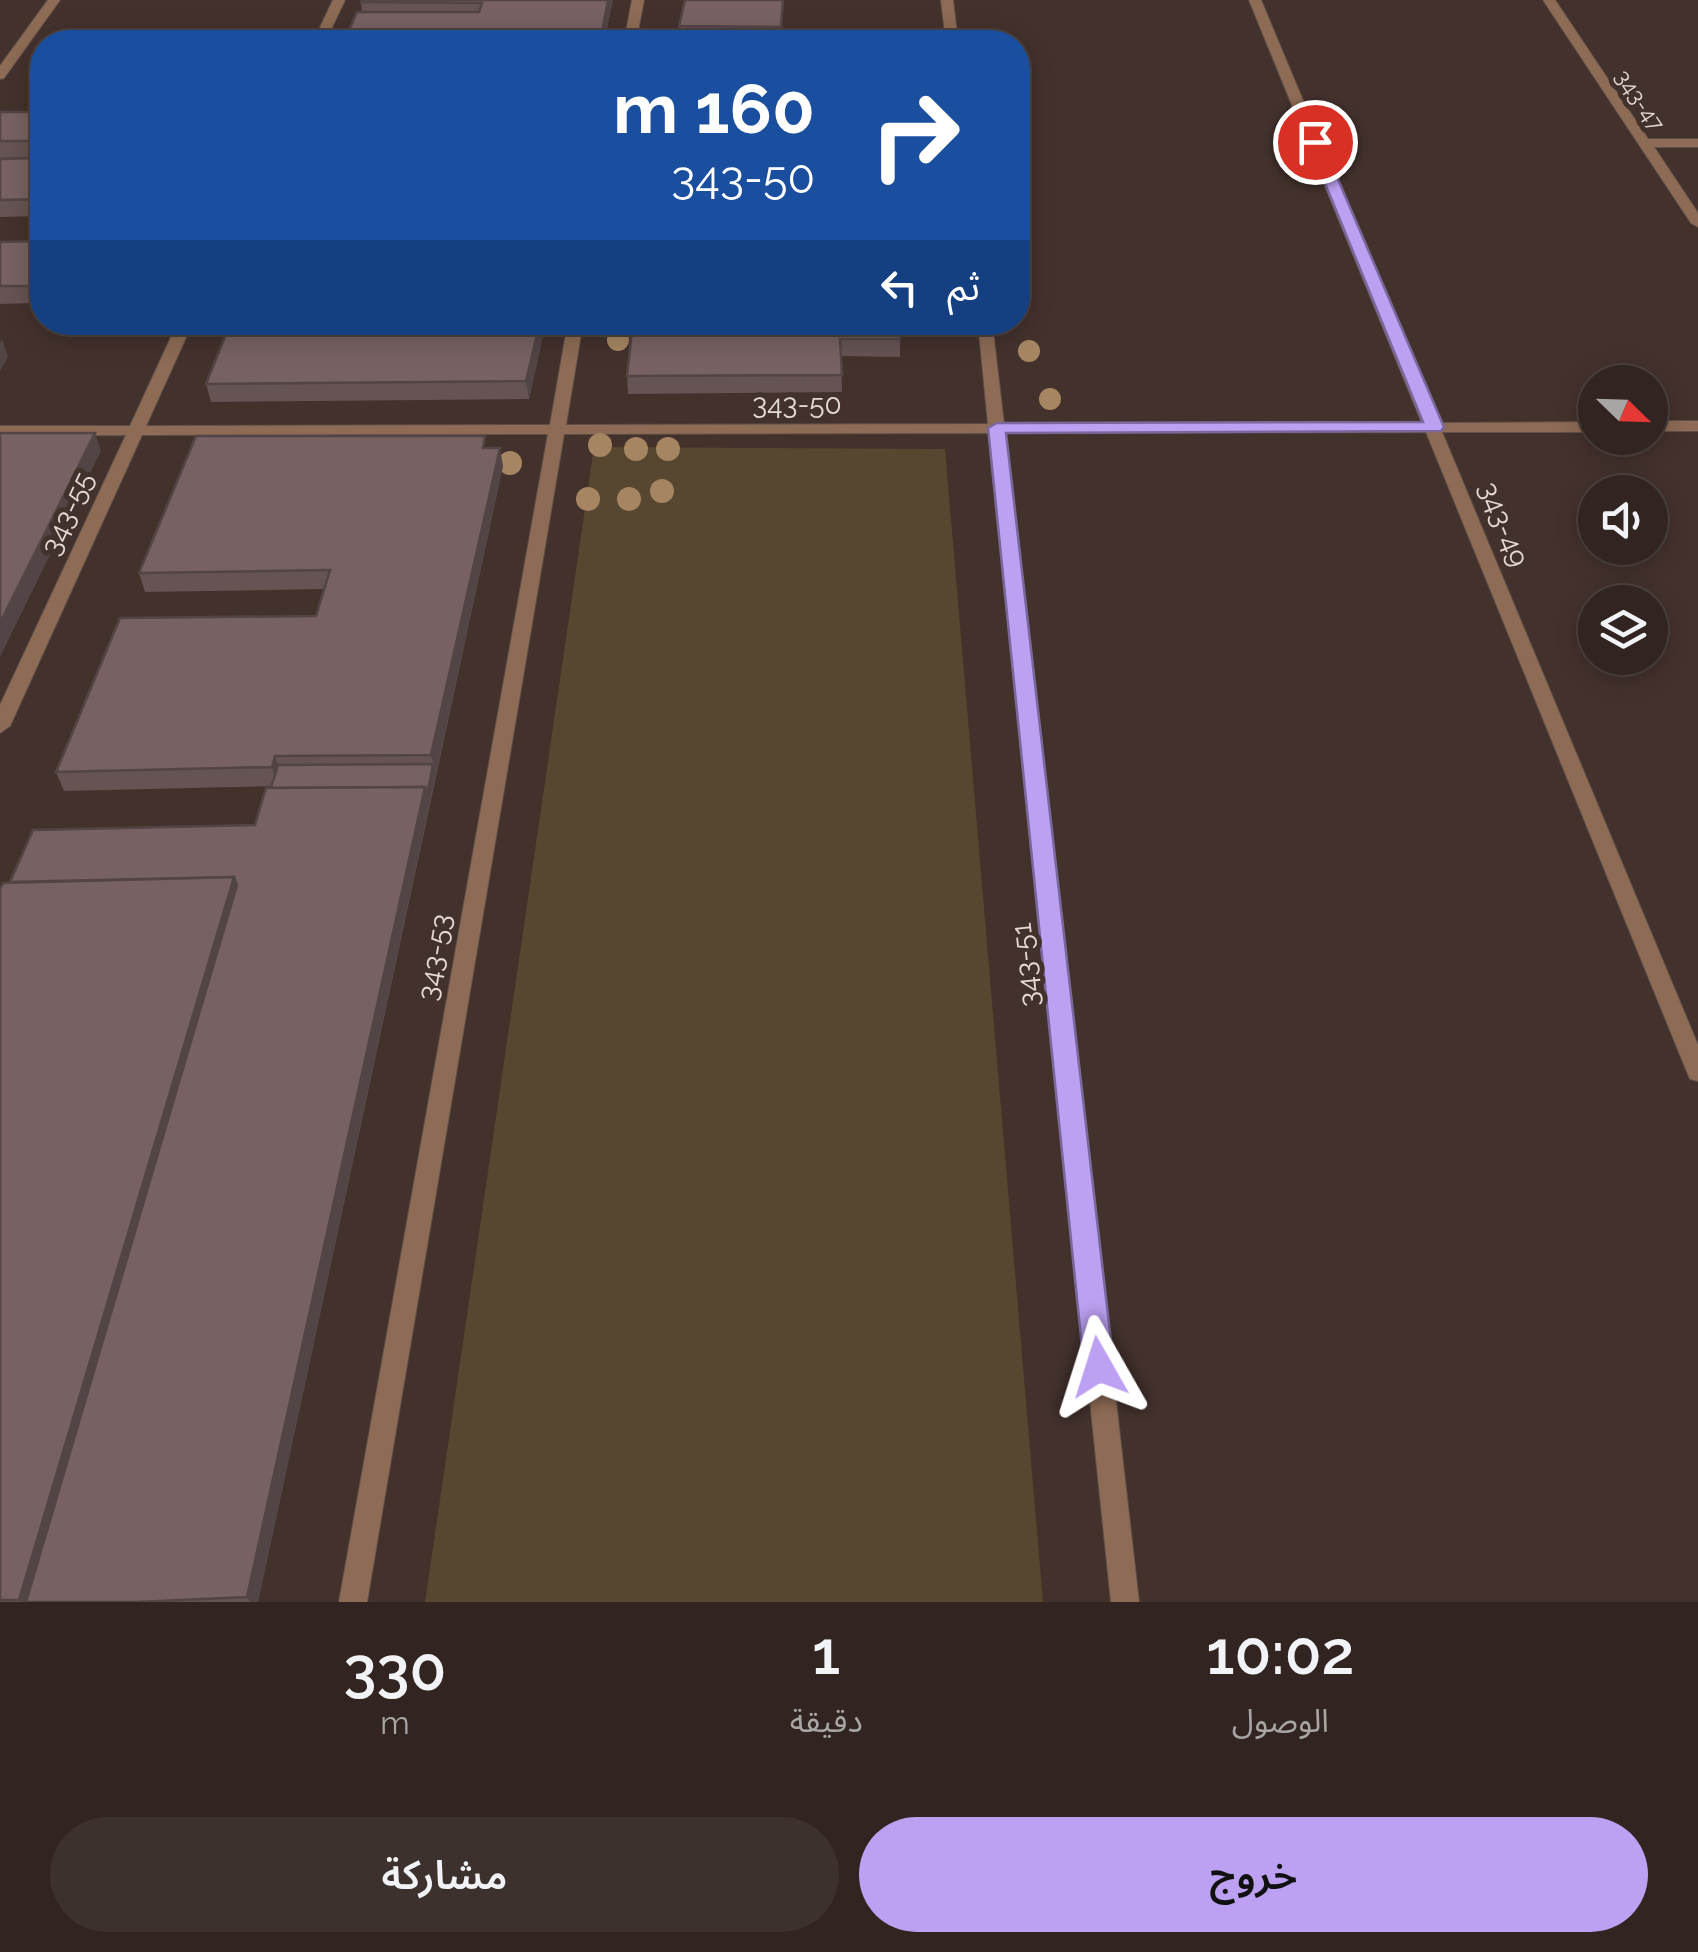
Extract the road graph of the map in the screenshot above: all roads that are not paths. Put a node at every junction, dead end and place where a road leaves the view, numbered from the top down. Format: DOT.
graph roads {
  1 [pos="54,0"];
  2 [pos="339,0"];
  3 [pos="638,0"];
  4 [pos="948,0"];
  5 [pos="1255,0"];
  6 [pos="1549,0"];
  7 [pos="32,30"];
  8 [pos="325,30"];
  9 [pos="632,30"];
  10 [pos="951,30"];
  11 [pos="30,33"];
  12 [pos="0,75"];
  13 [pos="1645,143"];
  14 [pos="1698,143"];
  15 [pos="1698,223"];
  16 [pos="180,335"];
  17 [pos="574,335"];
  18 [pos="986,335"];
  19 [pos="1578,426"];
  20 [pos="1668,426"];
  21 [pos="1698,426"];
  22 [pos="1435,427"];
  23 [pos="997,428"];
  24 [pos="556,430"];
  25 [pos="0,431"];
  26 [pos="135,431"];
  27 [pos="0,726"];
  28 [pos="1698,1072"];
  29 [pos="353,1602"];
  30 [pos="1125,1602"];
  1 -- 7 [label="street"];
  2 -- 8 [label="street"];
  3 -- 9 [label="street"];
  4 -- 10 [label="street"];
  5 -- 22 [label="street, 343-49"];
  6 -- 13 [label="street, 343-47"];
  11 -- 12 [label="street"];
  13 -- 14 [label="street"];
  13 -- 15 [label="street, 343-47"];
  16 -- 26 [label="street, 343-55"];
  17 -- 24 [label="street, 343-53"];
  18 -- 23 [label="street, 343-51"];
  19 -- 22 [label="street, 343-50"];
  20 -- 21 [label="street"];
  22 -- 23 [label="street, 343-50"];
  22 -- 28 [label="street, 343-49"];
  23 -- 24 [label="street, 343-50"];
  23 -- 30 [label="street, 343-51"];
  24 -- 26 [label="street, 343-50"];
  24 -- 29 [label="street, 343-53"];
  25 -- 26 [label="street, 343-50"];
  26 -- 27 [label="street, 343-55"];
}
